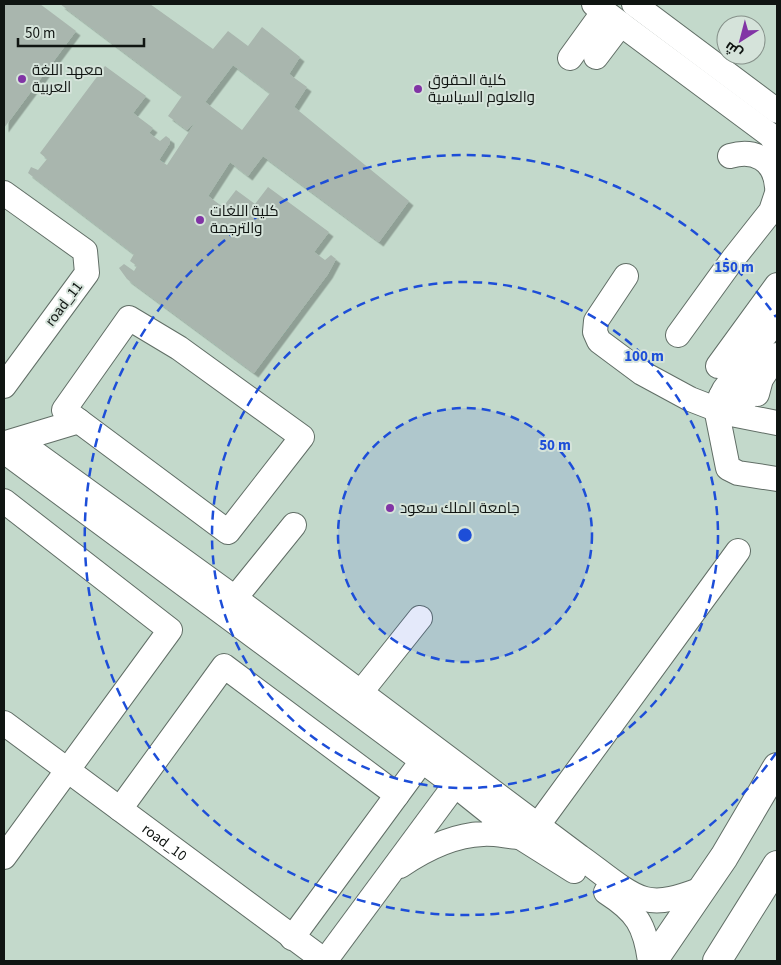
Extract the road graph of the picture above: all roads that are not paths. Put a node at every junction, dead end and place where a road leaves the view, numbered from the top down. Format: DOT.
graph roads {
  1 [pos="634,4"];
  2 [pos="606,13"];
  3 [pos="596,57"];
  4 [pos="570,58"];
  5 [pos="777,111"];
  6 [pos="777,145"];
  7 [pos="730,156"];
  8 [pos="777,186"];
  9 [pos="4,193"];
  10 [pos="777,193"];
  11 [pos="771,225"];
  12 [pos="635,274"];
  13 [pos="777,285"];
  14 [pos="777,319"];
  15 [pos="678,335"];
  16 [pos="777,355"];
  17 [pos="718,366"];
  18 [pos="761,379"];
  19 [pos="4,386"];
  20 [pos="719,403"];
  21 [pos="79,421"];
  22 [pos="774,422"];
  23 [pos="4,445"];
  24 [pos="4,452"];
  25 [pos="777,478"];
  26 [pos="4,501"];
  27 [pos="294,525"];
  28 [pos="738,550"];
  29 [pos="235,598"];
  30 [pos="420,618"];
  31 [pos="361,692"];
  32 [pos="4,723"];
  33 [pos="422,761"];
  34 [pos="777,766"];
  35 [pos="67,770"];
  36 [pos="455,785"];
  37 [pos="397,795"];
  38 [pos="120,809"];
  39 [pos="536,832"];
  40 [pos="4,857"];
  41 [pos="777,865"];
  42 [pos="390,872"];
  43 [pos="702,889"];
  44 [pos="292,938"];
  45 [pos="325,961"];
  46 [pos="652,961"];
  47 [pos="716,961"];
  1 -- 5 [label="lane"];
  2 -- 3 [label="lane"];
  2 -- 4 [label="lane"];
  2 -- 6 [label="lane"];
  7 -- 8 [label="lane"];
  9 -- 19 [label="lane, road_11"];
  10 -- 11 [label="lane"];
  11 -- 15 [label="lane"];
  12 -- 20 [label="lane"];
  13 -- 17 [label="lane"];
  14 -- 20 [label="lane"];
  16 -- 18 [label="lane"];
  18 -- 20 [label="lane"];
  18 -- 22 [label="lane"];
  20 -- 22 [label="lane"];
  20 -- 25 [label="lane"];
  21 -- 21 [label="lane"];
  21 -- 23 [label="lane"];
  23 -- 29 [label="lane"];
  24 -- 33 [label="lane"];
  26 -- 35 [label="lane"];
  27 -- 29 [label="lane"];
  28 -- 39 [label="lane"];
  29 -- 31 [label="lane"];
  30 -- 31 [label="lane"];
  31 -- 39 [label="lane"];
  32 -- 35 [label="lane, road_10"];
  33 -- 36 [label="lane"];
  33 -- 37 [label="lane"];
  34 -- 43 [label="main road"];
  35 -- 38 [label="lane, road_10"];
  35 -- 40 [label="lane"];
  36 -- 39 [label="lane"];
  36 -- 42 [label="lane"];
  37 -- 38 [label="lane"];
  37 -- 44 [label="lane"];
  38 -- 44 [label="lane, road_10"];
  39 -- 42 [label="lane"];
  39 -- 43 [label="lane"];
  39 -- 46 [label="lane"];
  41 -- 47 [label="main road"];
  42 -- 45 [label="lane"];
  43 -- 46 [label="main road"];
  44 -- 45 [label="lane, road_10"];
}
